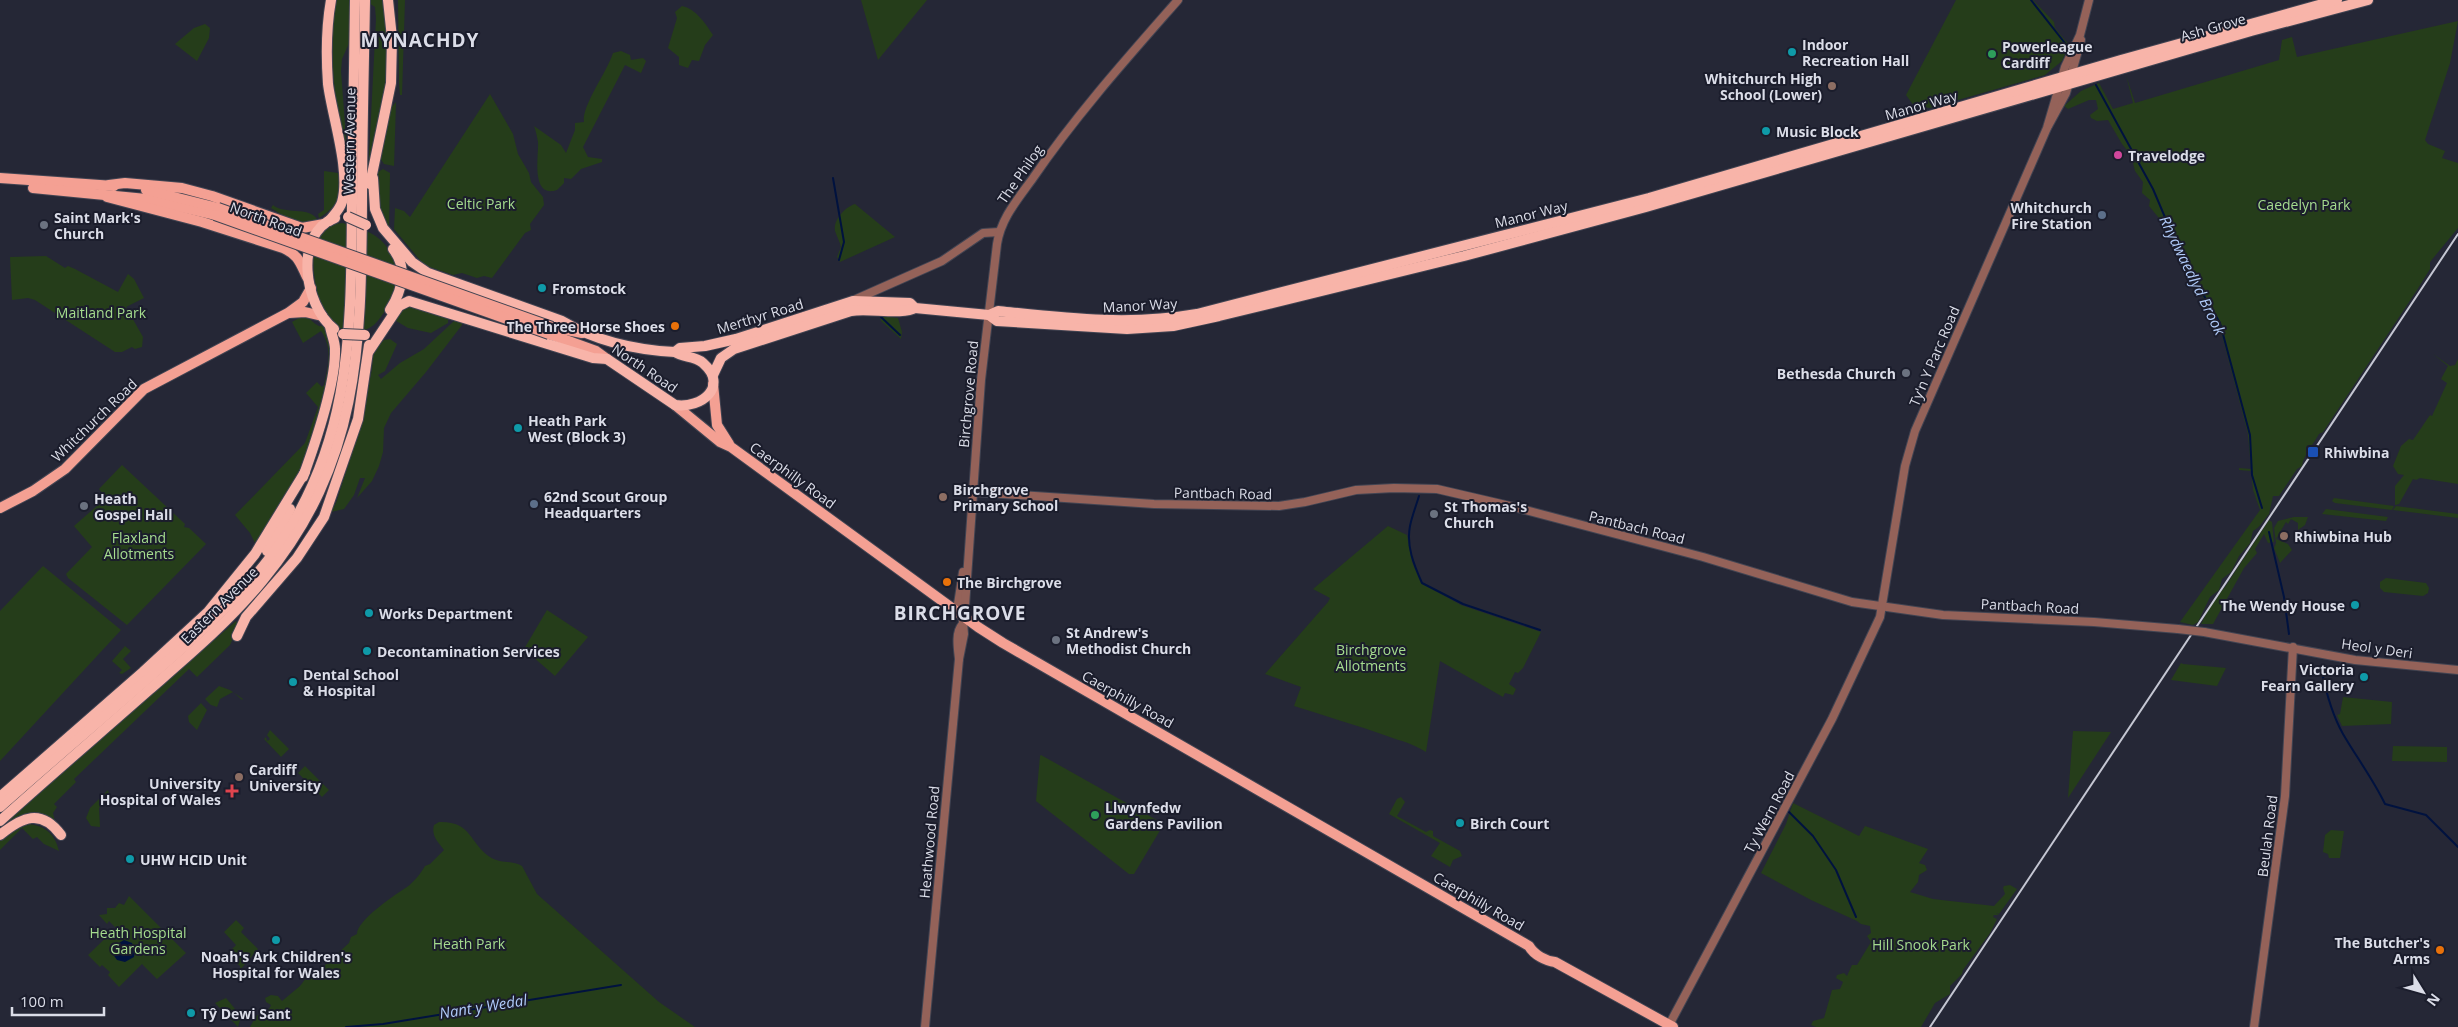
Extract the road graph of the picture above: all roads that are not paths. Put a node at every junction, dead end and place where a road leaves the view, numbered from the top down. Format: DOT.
graph roads {
  1 [pos="331,0"];
  2 [pos="355,0"];
  3 [pos="364,0"];
  4 [pos="388,0"];
  5 [pos="1178,0"];
  6 [pos="2090,0"];
  7 [pos="2336,0"];
  8 [pos="2368,0"];
  9 [pos="2065,81"];
  10 [pos="0,178"];
  11 [pos="373,178"];
  12 [pos="0,184"];
  13 [pos="109,185"];
  14 [pos="147,195"];
  15 [pos="107,197"];
  16 [pos="327,222"];
  17 [pos="999,232"];
  18 [pos="380,233"];
  19 [pos="398,255"];
  20 [pos="352,270"];
  21 [pos="428,273"];
  22 [pos="361,283"];
  23 [pos="310,284"];
  24 [pos="394,302"];
  25 [pos="852,306"];
  26 [pos="288,313"];
  27 [pos="989,315"];
  28 [pos="322,316"];
  29 [pos="492,325"];
  30 [pos="330,326"];
  31 [pos="377,328"];
  32 [pos="550,330"];
  33 [pos="582,333"];
  34 [pos="369,351"];
  35 [pos="675,352"];
  36 [pos="608,359"];
  37 [pos="713,379"];
  38 [pos="675,405"];
  39 [pos="731,446"];
  40 [pos="305,472"];
  41 [pos="333,488"];
  42 [pos="973,492"];
  43 [pos="0,508"];
  44 [pos="1883,606"];
  45 [pos="962,617"];
  46 [pos="212,628"];
  47 [pos="237,636"];
  48 [pos="2293,647"];
  49 [pos="2458,670"];
  50 [pos="0,797"];
  51 [pos="0,807"];
  52 [pos="0,821"];
  53 [pos="0,835"];
  54 [pos="61,835"];
  55 [pos="1670,1026"];
  56 [pos="925,1027"];
  57 [pos="2254,1027"];
  1 -- 16 [label="highway"];
  2 -- 20 [label="highway, Western Avenue"];
  3 -- 22 [label="highway, Western Avenue"];
  4 -- 11 [label="highway"];
  5 -- 17 [label="street, The Philog"];
  6 -- 9 [label="street, Ty'n Y Parc Road"];
  7 -- 9 [label="highway, Ash Grove"];
  8 -- 9 [label="highway, Ash Grove"];
  9 -- 27 [label="highway, Manor Way"];
  9 -- 44 [label="street, Ty'n Y Parc Road"];
  10 -- 13 [label="main road, North Road"];
  11 -- 18 [label="highway"];
  11 -- 21 [label="highway"];
  12 -- 15 [label="main road, North Road"];
  13 -- 14 [label="main road, North Road"];
  13 -- 16 [label="main road"];
  14 -- 15 [label="main road, North Road"];
  14 -- 32 [label="main road, North Road, bridge"];
  15 -- 23 [label="main road"];
  16 -- 18 [label="highway, bridge"];
  16 -- 23 [label="highway"];
  17 -- 25 [label="street"];
  17 -- 27 [label="street, Birchgrove Road"];
  18 -- 19 [label="highway"];
  19 -- 21 [label="highway"];
  19 -- 24 [label="highway"];
  20 -- 46 [label="highway, Eastern Avenue"];
  21 -- 33 [label="highway"];
  22 -- 46 [label="highway, Eastern Avenue"];
  23 -- 26 [label="main road, Whitchurch Road"];
  23 -- 28 [label="highway"];
  24 -- 29 [label="highway"];
  24 -- 31 [label="highway"];
  25 -- 27 [label="highway, Manor Way"];
  25 -- 35 [label="highway, Merthyr Road"];
  25 -- 37 [label="highway, Merthyr Road"];
  26 -- 28 [label="main road, Whitchurch Road"];
  26 -- 43 [label="main road, Whitchurch Road"];
  27 -- 42 [label="street, Birchgrove Road"];
  28 -- 30 [label="highway"];
  29 -- 34 [label="highway"];
  29 -- 36 [label="highway"];
  30 -- 31 [label="highway, bridge"];
  30 -- 40 [label="highway"];
  31 -- 34 [label="highway"];
  32 -- 33 [label="main road, North Road"];
  32 -- 36 [label="main road, North Road"];
  33 -- 35 [label="highway, North Road"];
  34 -- 41 [label="highway"];
  35 -- 37 [label="highway, North Road"];
  36 -- 38 [label="highway, North Road"];
  37 -- 38 [label="highway, North Road"];
  37 -- 39 [label="main road, Caerphilly Road"];
  38 -- 39 [label="main road, Caerphilly Road"];
  39 -- 45 [label="main road, Caerphilly Road"];
  40 -- 46 [label="highway"];
  40 -- 50 [label="highway"];
  41 -- 46 [label="highway"];
  41 -- 47 [label="highway"];
  42 -- 44 [label="street, Pantbach Road"];
  42 -- 45 [label="street, Birchgrove Road"];
  44 -- 48 [label="street, Pantbach Road, bridge"];
  44 -- 55 [label="street, Ty Wern Road"];
  45 -- 55 [label="main road, Caerphilly Road"];
  45 -- 56 [label="street, Heathwood Road"];
  46 -- 51 [label="highway, Eastern Avenue"];
  46 -- 52 [label="highway, Eastern Avenue"];
  48 -- 49 [label="street, Heol y Deri"];
  48 -- 57 [label="street, Beulah Road"];
  53 -- 54 [label="highway"];
}
